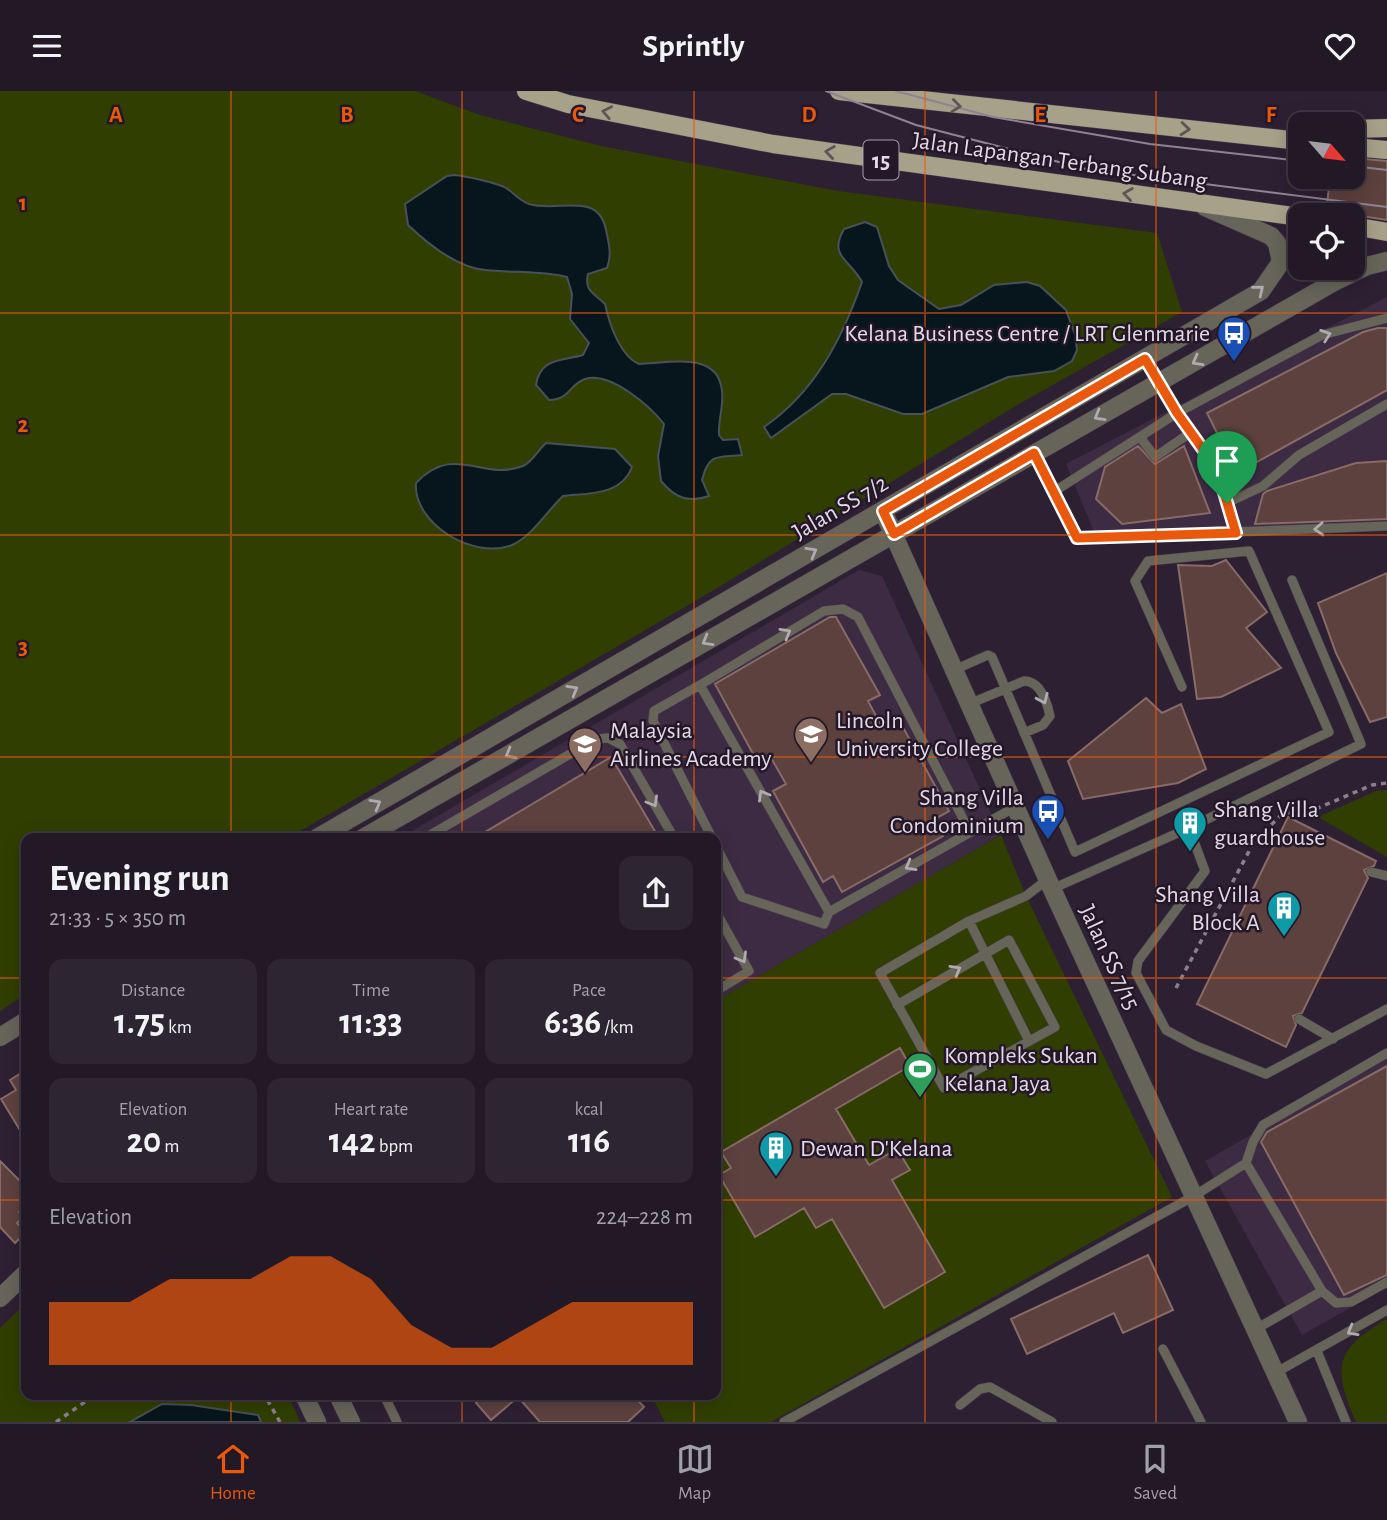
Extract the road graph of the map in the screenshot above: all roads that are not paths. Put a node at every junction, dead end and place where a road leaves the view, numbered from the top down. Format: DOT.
graph roads {
  1 [pos="526,91"];
  2 [pos="839,91"];
  3 [pos="1387,128"];
  4 [pos="1365,129"];
  5 [pos="1288,133"];
  6 [pos="1258,136"];
  7 [pos="1288,140"];
  8 [pos="1365,148"];
  9 [pos="1387,150"];
  10 [pos="1196,203"];
  11 [pos="1288,215"];
  12 [pos="1365,228"];
  13 [pos="1387,232"];
  14 [pos="1387,261"];
  15 [pos="1387,318"];
  16 [pos="1145,359"];
  17 [pos="1158,382"];
  18 [pos="1387,404"];
  19 [pos="1177,413"];
  20 [pos="1190,433"];
  21 [pos="1140,437"];
  22 [pos="1034,453"];
  23 [pos="1055,491"];
  24 [pos="1227,503"];
  25 [pos="883,511"];
  26 [pos="1387,526"];
  27 [pos="1236,533"];
  28 [pos="894,534"];
  29 [pos="1292,580"];
  30 [pos="954,670"];
  31 [pos="700,685"];
  32 [pos="1182,687"];
  33 [pos="1005,688"];
  34 [pos="969,704"];
  35 [pos="1024,733"];
  36 [pos="1015,807"];
  37 [pos="1189,828"];
  38 [pos="970,832"];
  39 [pos="326,833"];
  40 [pos="372,833"];
  41 [pos="434,833"];
  42 [pos="671,833"];
  43 [pos="709,833"];
  44 [pos="721,856"];
  45 [pos="1371,872"];
  46 [pos="1387,876"];
  47 [pos="1050,884"];
  48 [pos="830,912"];
  49 [pos="721,921"];
  50 [pos="969,921"];
  51 [pos="986,953"];
  52 [pos="721,988"];
  53 [pos="897,1005"];
  54 [pos="1387,1009"];
  55 [pos="1299,1019"];
  56 [pos="21,1024"];
  57 [pos="0,1037"];
  58 [pos="1333,1039"];
  59 [pos="1029,1041"];
  60 [pos="1387,1053"];
  61 [pos="1246,1163"];
  62 [pos="1194,1196"];
  63 [pos="21,1278"];
  64 [pos="1387,1282"];
  65 [pos="1322,1291"];
  66 [pos="0,1298"];
  67 [pos="1387,1310"];
  68 [pos="1256,1329"];
  69 [pos="1163,1349"];
  70 [pos="1317,1351"];
  71 [pos="1275,1373"];
  72 [pos="306,1400"];
  73 [pos="340,1400"];
  74 [pos="386,1400"];
  75 [pos="960,1405"];
  76 [pos="317,1422"];
  77 [pos="351,1422"];
  78 [pos="397,1422"];
  79 [pos="784,1422"];
  80 [pos="1052,1422"];
  81 [pos="1201,1422"];
  82 [pos="1298,1422"];
  83 [pos="1346,1422"];
  10 -- 1 [label="main road, Jalan Lapangan Terbang Subang / 15, one-way"];
  2 -- 6 [label="main road, Jalan Lapangan Terbang Subang, one-way"];
  3 -- 4 [label="main road"];
  5 -- 6 [label="main road"];
  6 -- 7 [label="main road"];
  8 -- 9 [label="main road"];
  10 -- 11 [label="main road, Jalan Lapangan Terbang Subang / 15"];
  16 -- 10 [label="street, Jalan SS 7/2, one-way"];
  12 -- 13 [label="main road"];
  14 -- 17 [label="street, Jalan SS 7/2, one-way"];
  19 -- 15 [label="lane, one-way"];
  16 -- 17 [label="lane"];
  16 -- 25 [label="street, Jalan SS 7/2"];
  17 -- 19 [label="lane"];
  17 -- 22 [label="street, Jalan SS 7/2, one-way"];
  18 -- 24 [label="lane"];
  19 -- 20 [label="lane"];
  19 -- 21 [label="lane"];
  20 -- 21 [label="lane"];
  20 -- 24 [label="lane"];
  21 -- 23 [label="lane"];
  22 -- 23 [label="lane"];
  22 -- 28 [label="street, Jalan SS 7/2"];
  23 -- 27 [label="lane"];
  24 -- 27 [label="lane"];
  25 -- 28 [label="street, Jalan SS 7/15"];
  39 -- 25 [label="street, Jalan SS 7/2, one-way"];
  26 -- 27 [label="lane, one-way"];
  28 -- 30 [label="street, Jalan SS 7/15"];
  28 -- 40 [label="street, Jalan SS 7/2, one-way"];
  29 -- 37 [label="lane"];
  30 -- 33 [label="lane"];
  30 -- 34 [label="street, Jalan SS 7/15"];
  31 -- 38 [label="lane, one-way"];
  31 -- 43 [label="lane"];
  48 -- 31 [label="lane, one-way"];
  32 -- 35 [label="lane"];
  33 -- 34 [label="lane"];
  33 -- 35 [label="lane"];
  33 -- 35 [label="lane, one-way"];
  34 -- 36 [label="street, Jalan SS 7/15"];
  36 -- 38 [label="lane"];
  36 -- 47 [label="street, Jalan SS 7/15"];
  37 -- 47 [label="lane"];
  37 -- 58 [label="lane"];
  38 -- 48 [label="lane, one-way"];
  41 -- 42 [label="lane, one-way"];
  44 -- 48 [label="lane"];
  45 -- 46 [label="lane"];
  47 -- 50 [label="lane"];
  47 -- 62 [label="street, Jalan SS 7/15"];
  49 -- 52 [label="lane, one-way"];
  50 -- 51 [label="lane"];
  50 -- 53 [label="lane"];
  53 -- 51 [label="lane, one-way"];
  51 -- 59 [label="lane"];
  51 -- 59 [label="lane"];
  53 -- 59 [label="lane"];
  54 -- 58 [label="lane"];
  55 -- 58 [label="lane"];
  56 -- 57 [label="street"];
  60 -- 61 [label="lane"];
  61 -- 62 [label="lane"];
  61 -- 65 [label="lane"];
  62 -- 68 [label="street, Jalan SS 7/15"];
  62 -- 79 [label="lane"];
  63 -- 66 [label="street"];
  64 -- 65 [label="lane"];
  65 -- 68 [label="lane"];
  67 -- 70 [label="lane, one-way"];
  68 -- 71 [label="street, Jalan SS 7/15"];
  69 -- 81 [label="lane"];
  70 -- 71 [label="lane"];
  70 -- 83 [label="lane"];
  71 -- 82 [label="street, Jalan SS 7/15"];
  72 -- 76 [label="street"];
  73 -- 77 [label="street"];
  74 -- 78 [label="lane"];
  75 -- 80 [label="lane"];
}
